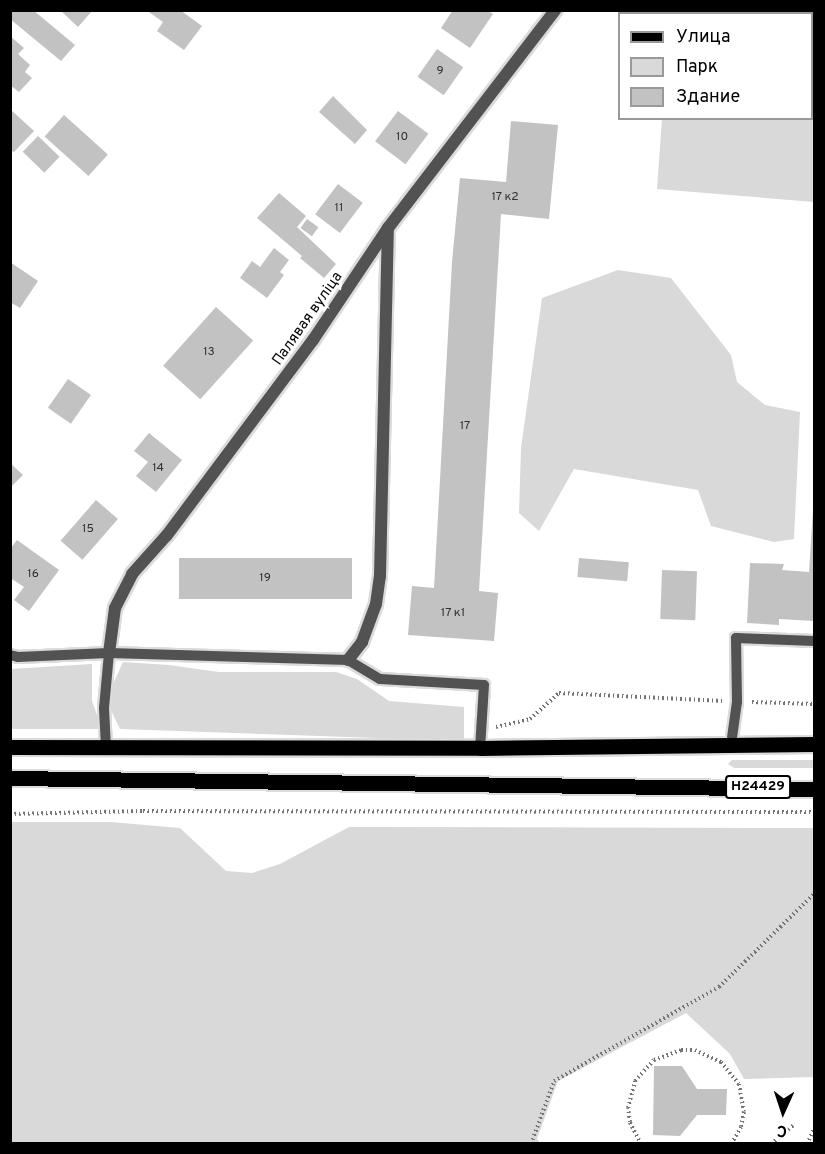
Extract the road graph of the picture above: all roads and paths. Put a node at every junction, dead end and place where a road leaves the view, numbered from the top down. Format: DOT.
graph roads {
  1 [pos="555,10"];
  2 [pos="388,228"];
  3 [pos="814,641"];
  4 [pos="109,653"];
  5 [pos="10,655"];
  6 [pos="348,660"];
  7 [pos="737,702"];
  8 [pos="814,704"];
  9 [pos="481,727"];
  10 [pos="814,744"];
  11 [pos="731,745"];
  12 [pos="10,747"];
  13 [pos="106,747"];
  14 [pos="480,748"];
  15 [pos="10,778"];
  16 [pos="814,779"];
  17 [pos="701,785"];
  18 [pos="814,789"];
  19 [pos="814,812"];
  20 [pos="10,814"];
  21 [pos="814,894"];
  22 [pos="794,1125"];
  23 [pos="814,1128"];
  24 [pos="531,1143"];
  25 [pos="641,1143"];
  26 [pos="731,1143"];
  27 [pos="771,1143"];
  28 [pos="807,1143"];
  1 -- 2 [label="street, Палявая вуліца"];
  2 -- 4 [label="street, Палявая вуліца"];
  2 -- 6 [label="street"];
  3 -- 7 [label="lane"];
  4 -- 5 [label="lane"];
  4 -- 6 [label="lane"];
  4 -- 13 [label="lane"];
  6 -- 9 [label="lane"];
  7 -- 8 [label="path"];
  7 -- 9 [label="path"];
  7 -- 11 [label="lane"];
  9 -- 14 [label="lane"];
  10 -- 11 [label="main road"];
  11 -- 14 [label="main road"];
  12 -- 13 [label="main road"];
  13 -- 14 [label="main road"];
  15 -- 17 [label="main road"];
  16 -- 17 [label="main road"];
  17 -- 18 [label="main road, Н24429"];
  19 -- 20 [label="path"];
  21 -- 24 [label="path"];
  22 -- 27 [label="path"];
  23 -- 28 [label="path"];
  25 -- 26 [label="path"];
}
